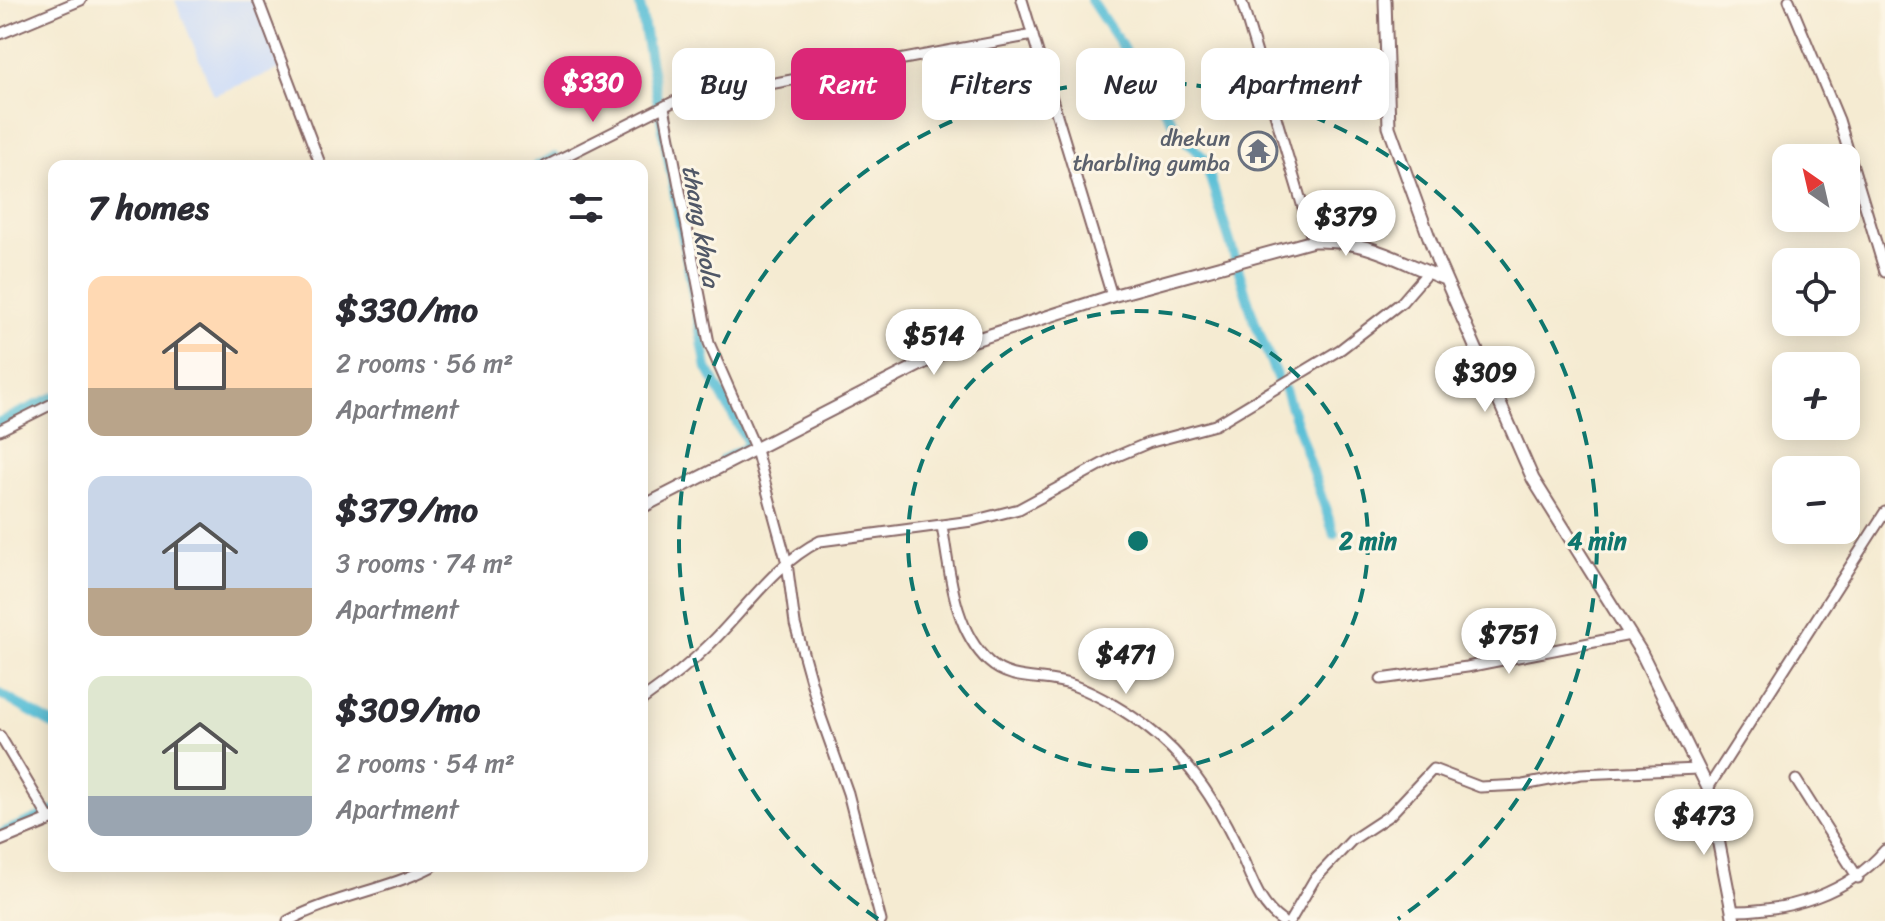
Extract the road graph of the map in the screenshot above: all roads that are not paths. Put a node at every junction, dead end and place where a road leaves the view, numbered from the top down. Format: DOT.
graph roads {
  1 [pos="81,0"];
  2 [pos="258,0"];
  3 [pos="1022,0"];
  4 [pos="1241,0"];
  5 [pos="1385,0"];
  6 [pos="1789,0"];
  7 [pos="0,34"];
  8 [pos="1033,35"];
  9 [pos="664,107"];
  10 [pos="319,160"];
  11 [pos="558,160"];
  12 [pos="1313,241"];
  13 [pos="1428,272"];
  14 [pos="1885,272"];
  15 [pos="1445,279"];
  16 [pos="1112,296"];
  17 [pos="48,406"];
  18 [pos="0,430"];
  19 [pos="756,450"];
  20 [pos="648,504"];
  21 [pos="1885,512"];
  22 [pos="942,526"];
  23 [pos="787,563"];
  24 [pos="1630,635"];
  25 [pos="1381,679"];
  26 [pos="648,695"];
  27 [pos="0,736"];
  28 [pos="1698,769"];
  29 [pos="1796,780"];
  30 [pos="1708,788"];
  31 [pos="48,813"];
  32 [pos="48,821"];
  33 [pos="0,840"];
  34 [pos="1885,850"];
  35 [pos="421,872"];
  36 [pos="1858,878"];
  37 [pos="1734,916"];
  38 [pos="288,921"];
  39 [pos="881,921"];
  40 [pos="1282,921"];
  41 [pos="1290,921"];
  1 -- 7 [label="street"];
  2 -- 10 [label="street"];
  3 -- 8 [label="street"];
  4 -- 12 [label="street"];
  5 -- 15 [label="street"];
  6 -- 14 [label="street"];
  8 -- 9 [label="street"];
  8 -- 16 [label="street"];
  9 -- 11 [label="street"];
  9 -- 19 [label="street"];
  12 -- 13 [label="street"];
  12 -- 16 [label="street"];
  13 -- 15 [label="street"];
  13 -- 22 [label="street"];
  15 -- 24 [label="street"];
  16 -- 19 [label="street"];
  17 -- 18 [label="street"];
  19 -- 20 [label="street"];
  19 -- 23 [label="street"];
  21 -- 30 [label="street"];
  22 -- 23 [label="street"];
  22 -- 40 [label="street"];
  23 -- 26 [label="street"];
  23 -- 39 [label="street"];
  24 -- 25 [label="street"];
  24 -- 28 [label="street"];
  27 -- 31 [label="street"];
  28 -- 30 [label="street"];
  28 -- 41 [label="street"];
  29 -- 36 [label="street"];
  30 -- 37 [label="street"];
  32 -- 33 [label="street"];
  34 -- 36 [label="street"];
  35 -- 38 [label="street"];
  36 -- 37 [label="street"];
}
